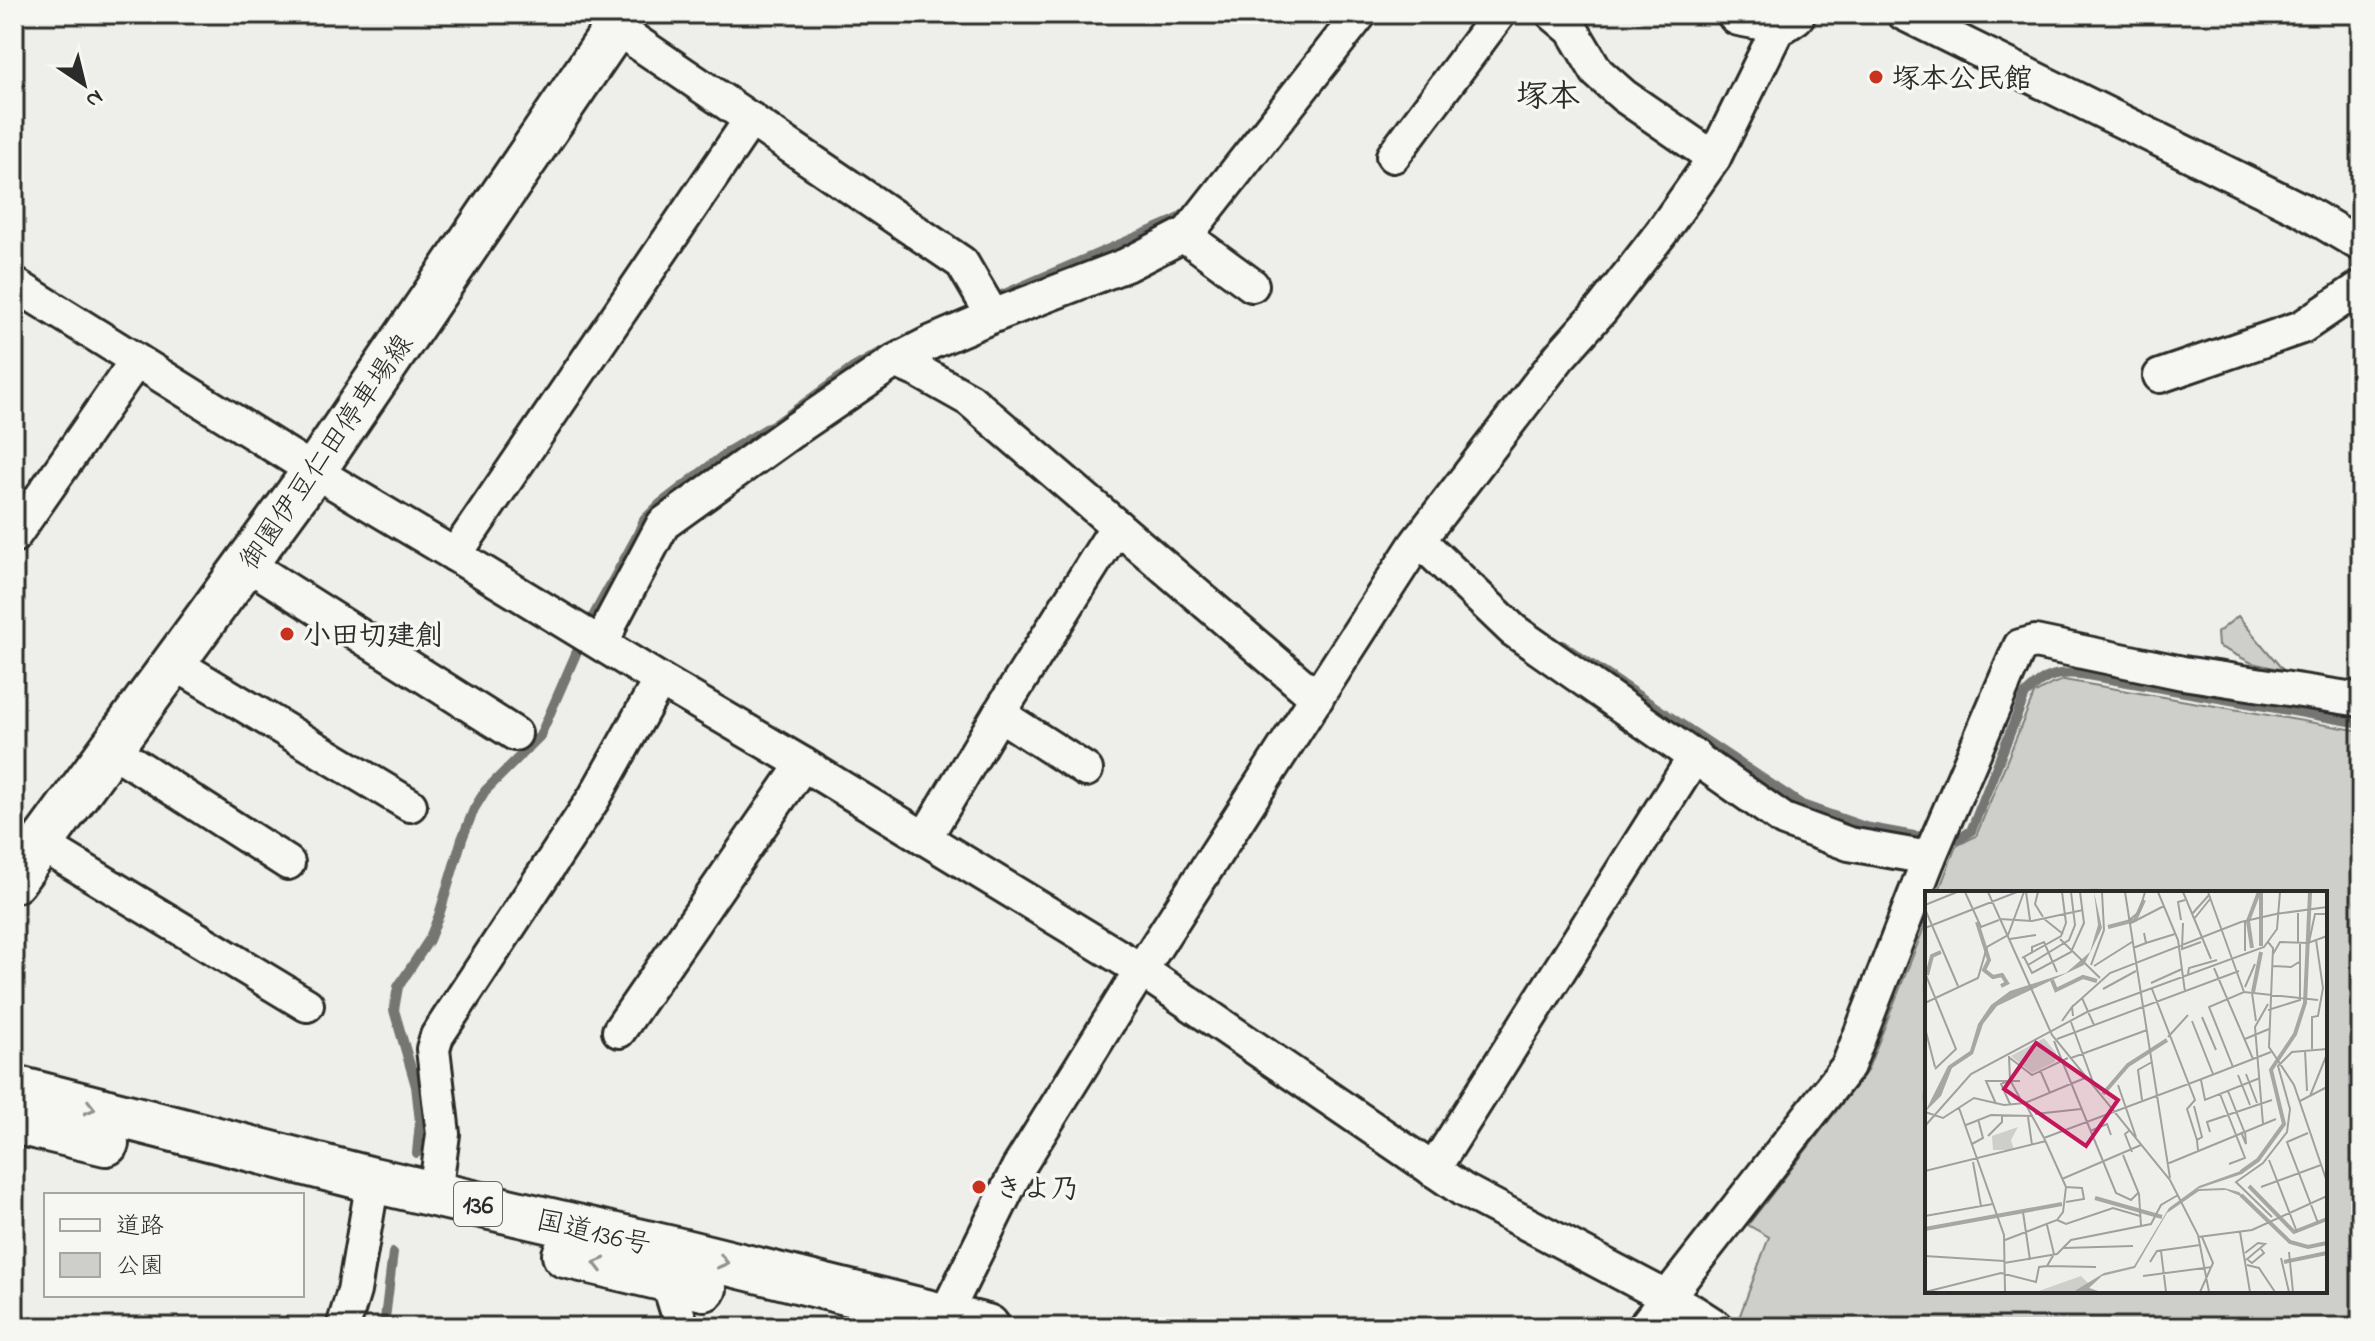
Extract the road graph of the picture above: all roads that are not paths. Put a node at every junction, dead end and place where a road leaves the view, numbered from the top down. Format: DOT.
graph roads {
  1 [pos="1360,14"];
  2 [pos="1499,14"];
  3 [pos="1553,14"];
  4 [pos="1739,14"];
  5 [pos="1904,14"];
  6 [pos="1787,18"];
  7 [pos="621,21"];
  8 [pos="751,119"];
  9 [pos="1393,156"];
  10 [pos="1714,158"];
  11 [pos="1184,235"];
  12 [pos="2361,245"];
  13 [pos="14,284"];
  14 [pos="1252,285"];
  15 [pos="2361,287"];
  16 [pos="993,316"];
  17 [pos="136,361"];
  18 [pos="895,361"];
  19 [pos="2160,376"];
  20 [pos="314,471"];
  21 [pos="1117,526"];
  22 [pos="14,536"];
  23 [pos="1419,540"];
  24 [pos="455,555"];
  25 [pos="247,564"];
  26 [pos="603,645"];
  27 [pos="174,663"];
  28 [pos="660,680"];
  29 [pos="1317,698"];
  30 [pos="2361,700"];
  31 [pos="999,714"];
  32 [pos="515,734"];
  33 [pos="111,749"];
  34 [pos="1695,756"];
  35 [pos="803,764"];
  36 [pos="1086,770"];
  37 [pos="410,805"];
  38 [pos="925,838"];
  39 [pos="41,844"];
  40 [pos="1929,858"];
  41 [pos="288,863"];
  42 [pos="14,881"];
  43 [pos="1141,970"];
  44 [pos="307,1005"];
  45 [pos="619,1031"];
  46 [pos="14,1088"];
  47 [pos="14,1121"];
  48 [pos="1433,1170"];
  49 [pos="370,1193"];
  50 [pos="435,1194"];
  51 [pos="669,1264"];
  52 [pos="1666,1297"];
  53 [pos="944,1317"];
  54 [pos="343,1327"];
  55 [pos="682,1327"];
  56 [pos="866,1327"];
  57 [pos="987,1327"];
  58 [pos="1644,1327"];
  59 [pos="1717,1327"];
  1 -- 11 [label="street"];
  2 -- 9 [label="street"];
  3 -- 10 [label="street"];
  4 -- 6 [label="main road"];
  5 -- 12 [label="street"];
  6 -- 10 [label="street"];
  7 -- 8 [label="street"];
  7 -- 20 [label="main road, 御園伊豆仁田停車場線"];
  8 -- 16 [label="street"];
  8 -- 24 [label="street"];
  10 -- 23 [label="street"];
  11 -- 14 [label="street"];
  11 -- 16 [label="street"];
  13 -- 17 [label="street"];
  15 -- 19 [label="street"];
  16 -- 18 [label="street"];
  17 -- 20 [label="street"];
  17 -- 22 [label="street"];
  18 -- 21 [label="street"];
  18 -- 26 [label="street"];
  20 -- 24 [label="street"];
  20 -- 25 [label="main road, 御園伊豆仁田停車場線"];
  21 -- 29 [label="street"];
  21 -- 31 [label="street"];
  23 -- 29 [label="street"];
  23 -- 34 [label="street"];
  24 -- 26 [label="street"];
  25 -- 27 [label="main road, 御園伊豆仁田停車場線"];
  25 -- 32 [label="street"];
  26 -- 28 [label="street"];
  27 -- 33 [label="main road, 御園伊豆仁田停車場線"];
  27 -- 37 [label="street"];
  28 -- 35 [label="street"];
  28 -- 50 [label="street"];
  29 -- 43 [label="street"];
  30 -- 40 [label="street"];
  31 -- 36 [label="street"];
  31 -- 38 [label="street"];
  33 -- 39 [label="main road, 御園伊豆仁田停車場線"];
  33 -- 41 [label="street"];
  34 -- 40 [label="street"];
  34 -- 48 [label="street"];
  35 -- 38 [label="street"];
  35 -- 45 [label="street"];
  38 -- 43 [label="street"];
  39 -- 42 [label="main road, 御園伊豆仁田停車場線"];
  39 -- 44 [label="street"];
  40 -- 52 [label="street"];
  43 -- 48 [label="street"];
  43 -- 53 [label="street"];
  46 -- 49 [label="highway, 国道136号 / 136, one-way"];
  47 -- 49 [label="highway, 国道136号 / 136"];
  48 -- 52 [label="street"];
  49 -- 50 [label="highway, 国道136号 / 136"];
  51 -- 49 [label="highway, 国道136号 / 136, one-way"];
  49 -- 54 [label="street"];
  50 -- 51 [label="highway, 国道136号 / 136"];
  51 -- 53 [label="highway, 国道136号 / 136, one-way"];
  51 -- 55 [label="street"];
  51 -- 56 [label="highway, 国道136号 / 136"];
  52 -- 58 [label="street"];
  52 -- 59 [label="street"];
  53 -- 57 [label="highway, 国道136号 / 136"];
}
